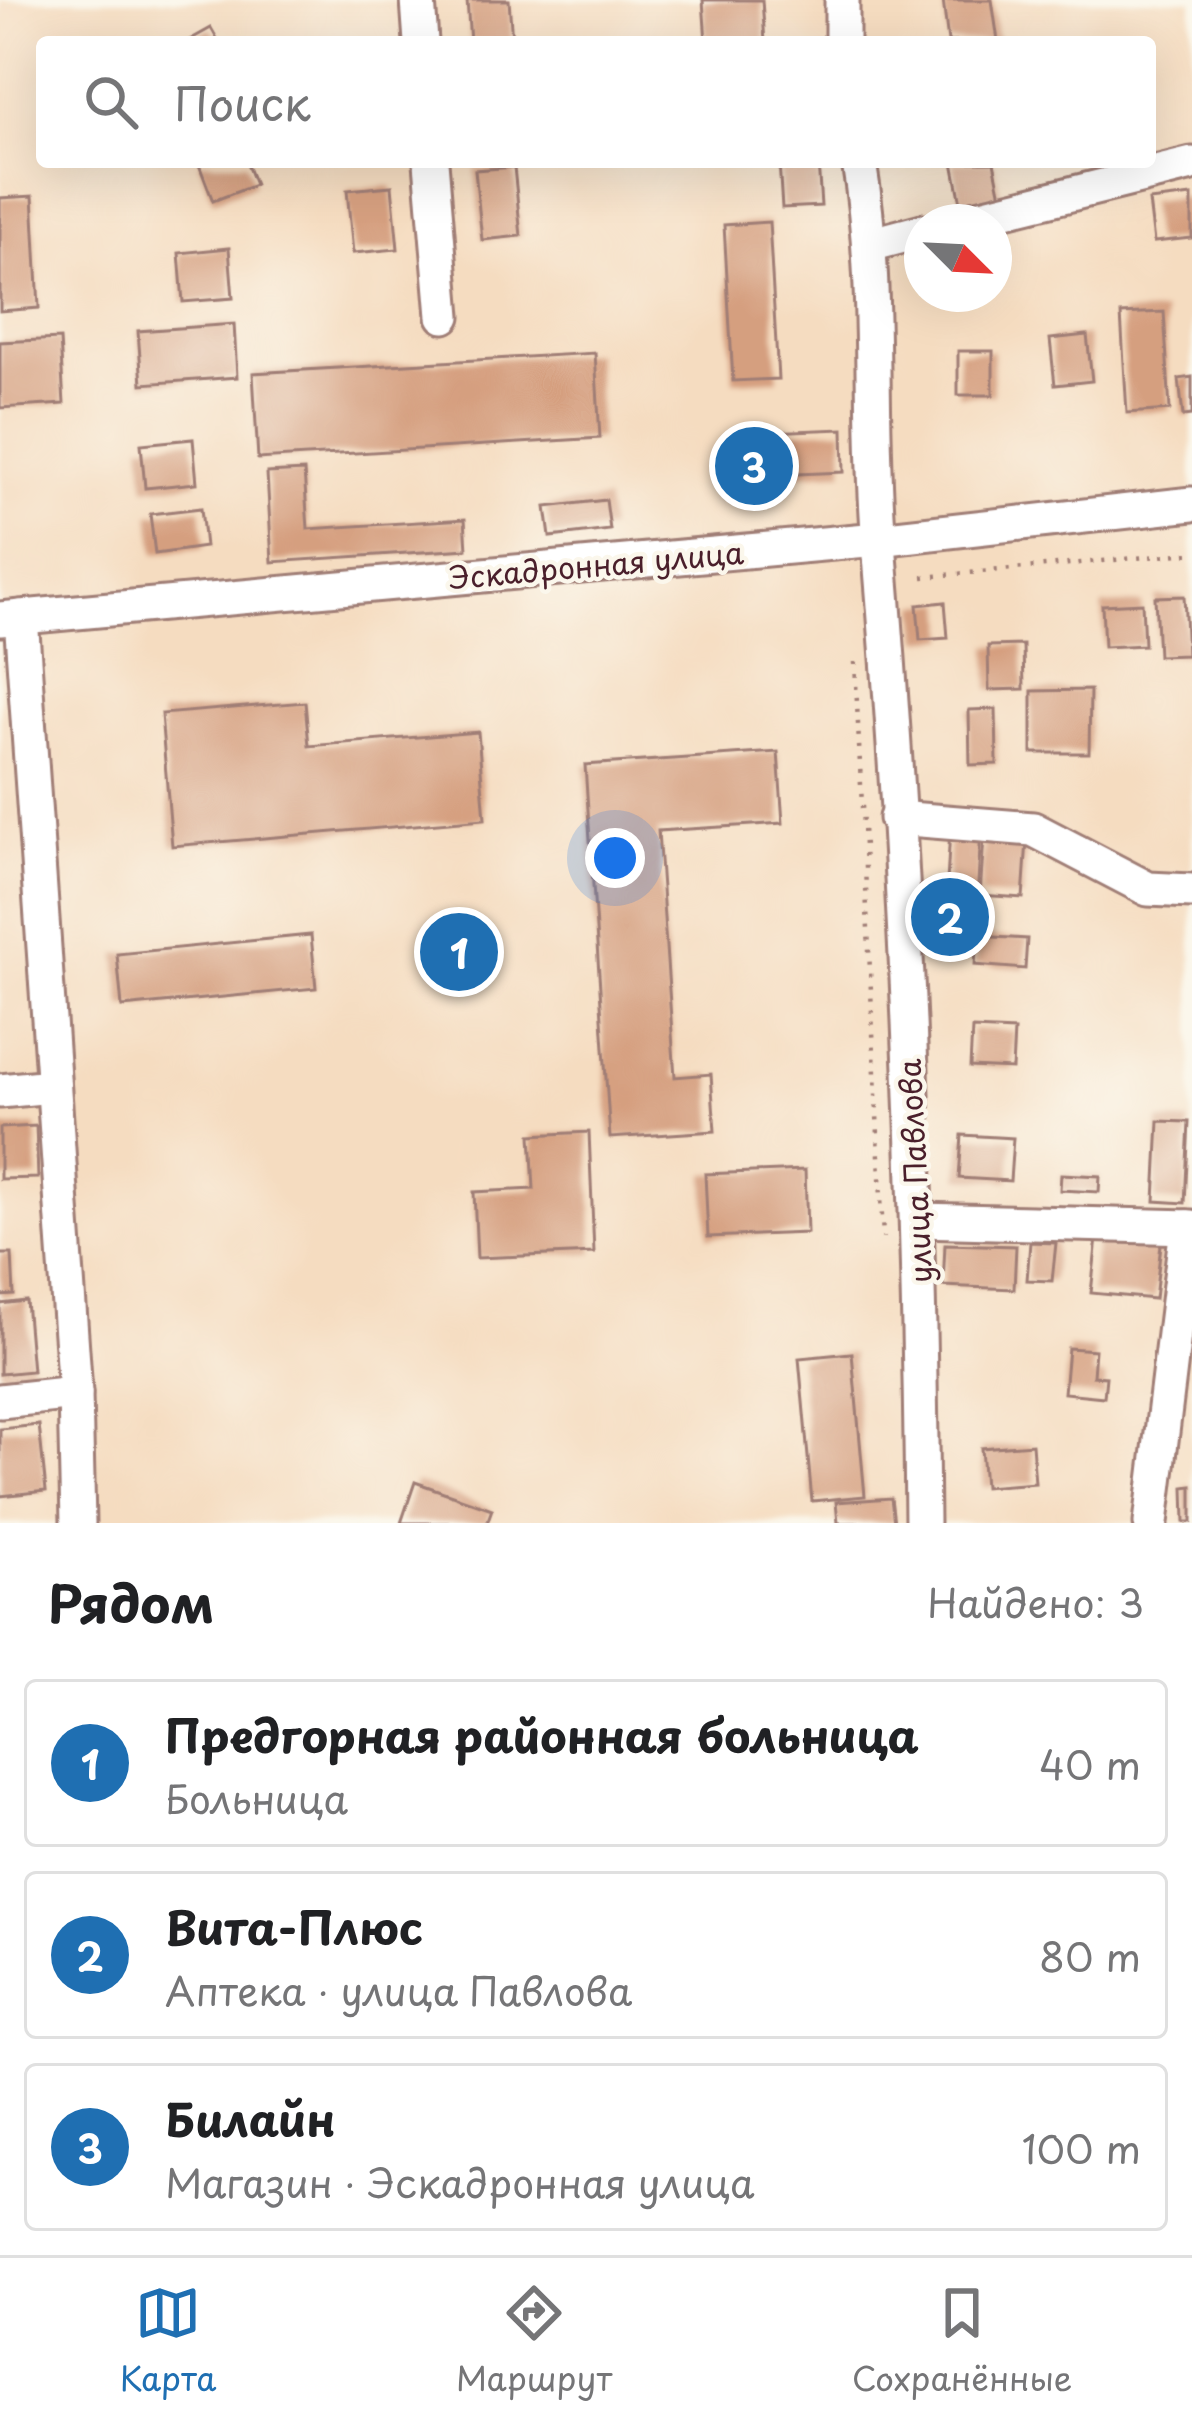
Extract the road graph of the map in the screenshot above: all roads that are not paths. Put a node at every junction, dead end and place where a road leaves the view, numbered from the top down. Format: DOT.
graph roads {
  1 [pos="418,0"];
  2 [pos="842,0"];
  3 [pos="421,36"];
  4 [pos="842,36"];
  5 [pos="1192,164"];
  6 [pos="432,168"];
  7 [pos="861,168"];
  8 [pos="1012,208"];
  9 [pos="904,236"];
  10 [pos="873,244"];
  11 [pos="444,316"];
  12 [pos="1192,504"];
  13 [pos="878,539"];
  14 [pos="11,618"];
  15 [pos="896,818"];
  16 [pos="1192,892"];
  17 [pos="52,1086"];
  18 [pos="0,1091"];
  19 [pos="919,1220"];
  20 [pos="1189,1227"];
  21 [pos="76,1393"];
  22 [pos="0,1400"];
  23 [pos="78,1523"];
  24 [pos="922,1523"];
  25 [pos="1151,1523"];
  1 -- 3 [label="street"];
  2 -- 4 [label="street"];
  5 -- 8 [label="street"];
  6 -- 11 [label="street"];
  7 -- 10 [label="street, улица Павлова"];
  9 -- 10 [label="street"];
  10 -- 13 [label="street, улица Павлова"];
  12 -- 13 [label="street, Эскадронная улица"];
  13 -- 14 [label="street, Эскадронная улица"];
  13 -- 15 [label="street, улица Павлова"];
  14 -- 17 [label="street"];
  15 -- 16 [label="street"];
  15 -- 19 [label="street, улица Павлова"];
  17 -- 18 [label="street"];
  17 -- 21 [label="street"];
  19 -- 20 [label="street"];
  19 -- 24 [label="street, улица Павлова"];
  20 -- 25 [label="street"];
  21 -- 22 [label="street"];
  21 -- 23 [label="street"];
}
